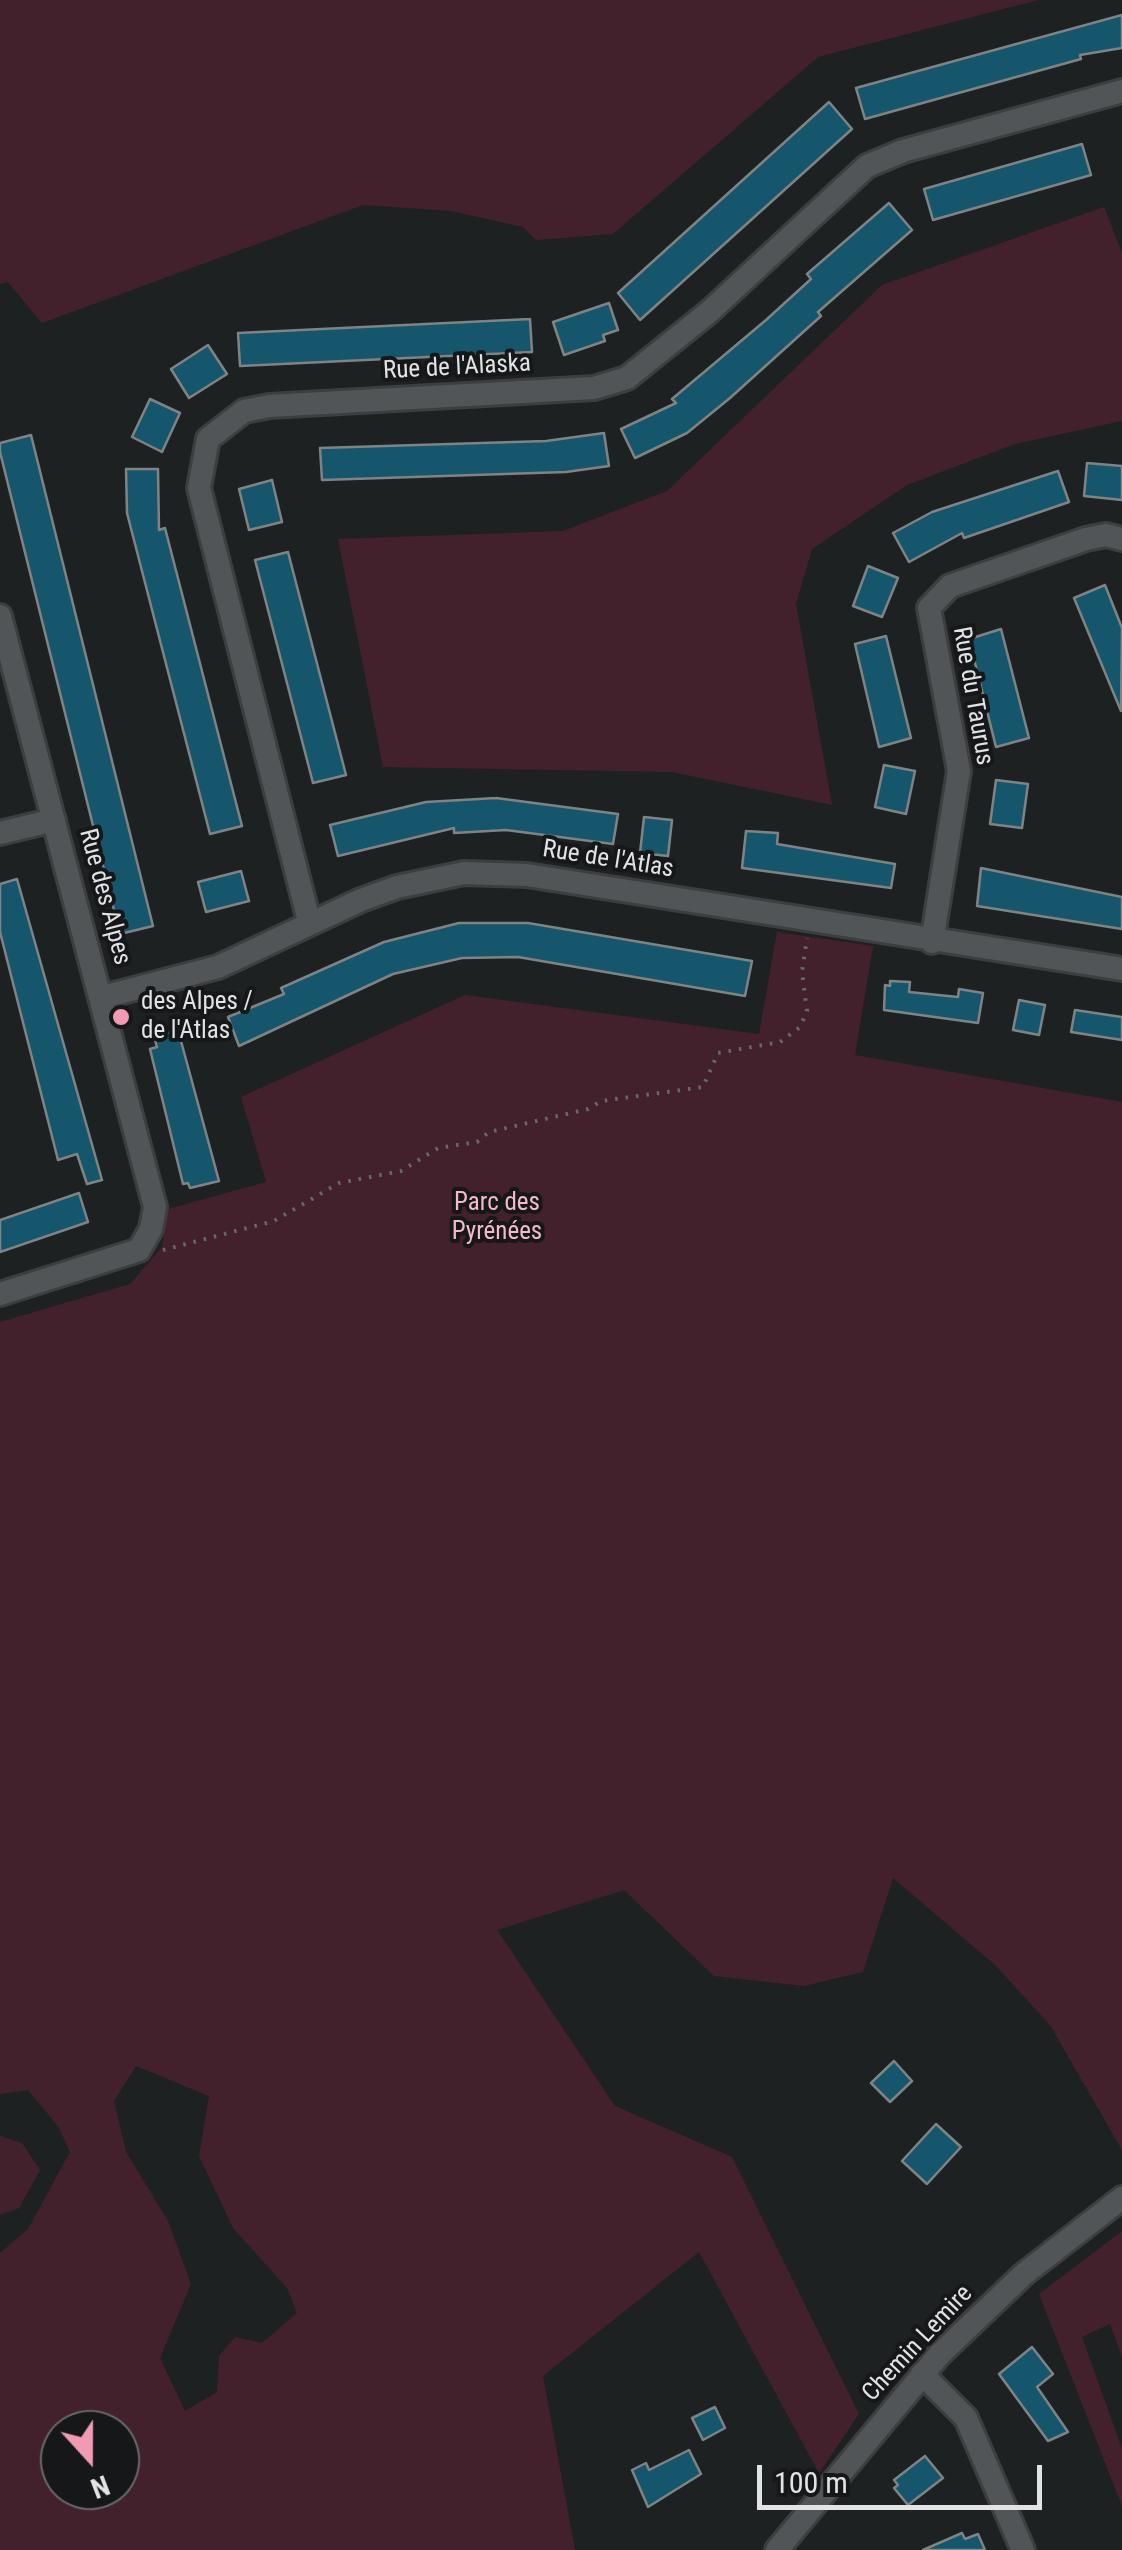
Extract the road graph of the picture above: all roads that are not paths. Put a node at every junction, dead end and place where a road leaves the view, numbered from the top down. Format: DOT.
graph roads {
  1 [pos="1122,91"];
  2 [pos="1122,539"];
  3 [pos="0,618"];
  4 [pos="54,820"];
  5 [pos="0,833"];
  6 [pos="309,921"];
  7 [pos="932,942"];
  8 [pos="1122,969"];
  9 [pos="103,997"];
  10 [pos="0,1294"];
  11 [pos="1122,2198"];
  12 [pos="922,2374"];
  13 [pos="777,2550"];
  14 [pos="1022,2550"];
  1 -- 6 [label="street, Rue de l'Alaska"];
  2 -- 7 [label="street, Rue du Taurus"];
  3 -- 4 [label="street, Rue des Alpes"];
  4 -- 5 [label="street"];
  4 -- 9 [label="street, Rue des Alpes"];
  6 -- 7 [label="street, Rue de l'Atlas"];
  6 -- 9 [label="street, Rue de l'Atlas"];
  7 -- 8 [label="street, Rue de l'Atlas"];
  9 -- 10 [label="street, Rue des Alpes"];
  11 -- 12 [label="street, Chemin Lemire"];
  12 -- 13 [label="street, Chemin Lemire"];
  12 -- 14 [label="street"];
}
